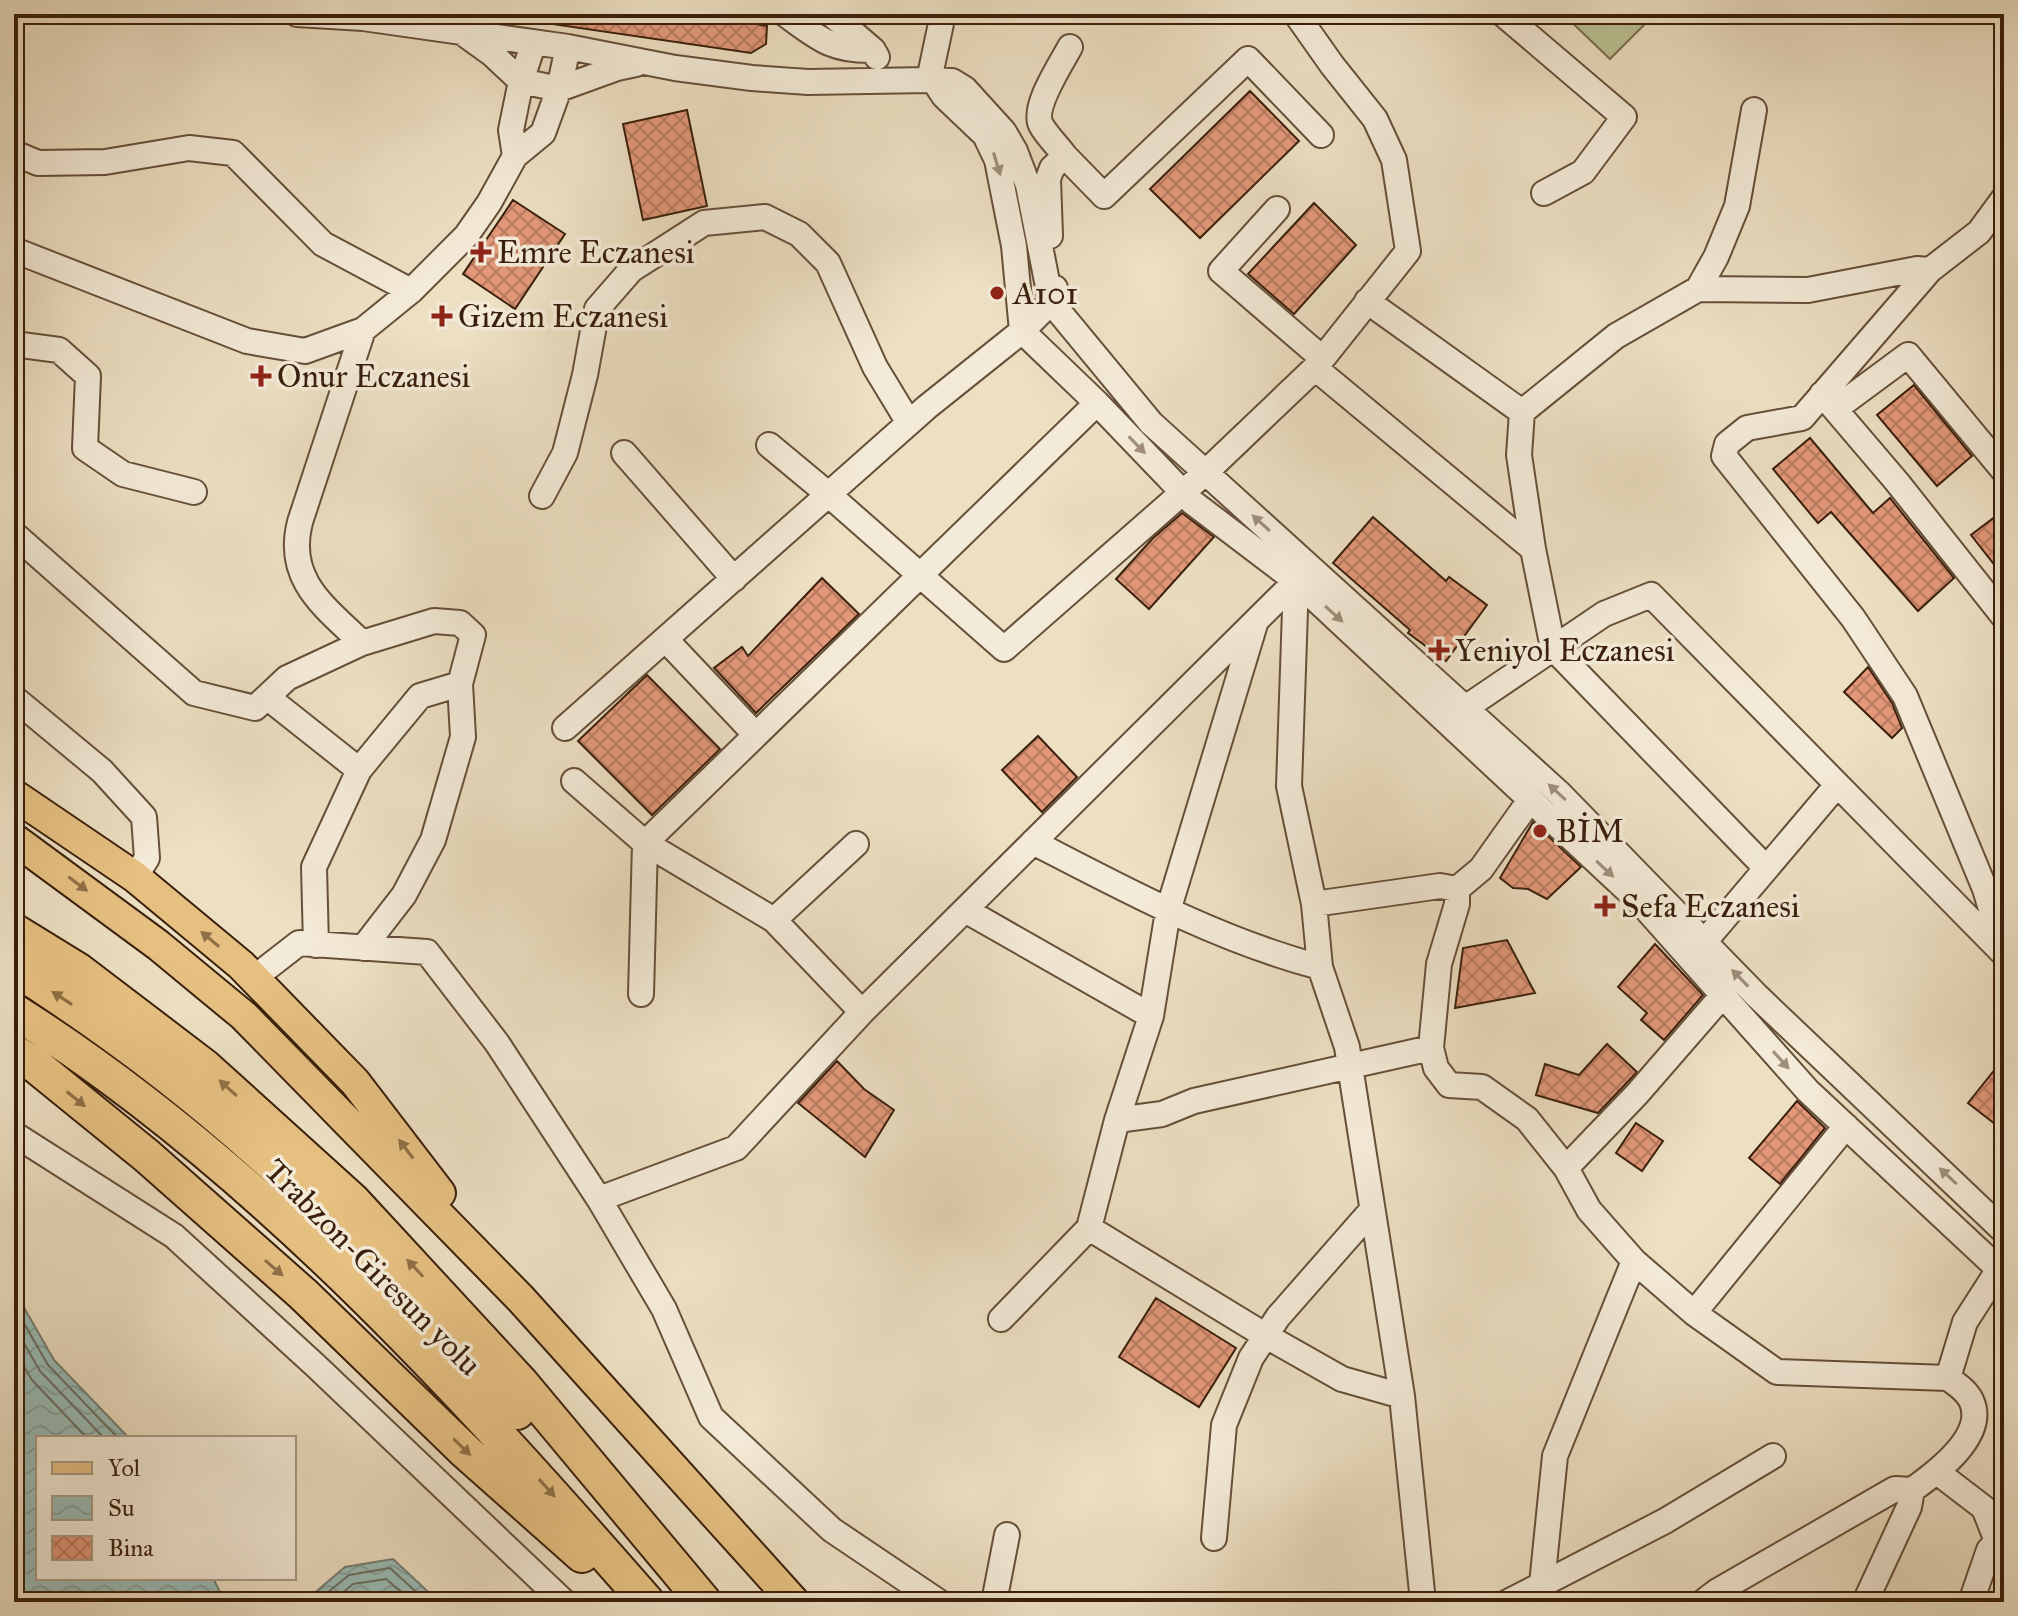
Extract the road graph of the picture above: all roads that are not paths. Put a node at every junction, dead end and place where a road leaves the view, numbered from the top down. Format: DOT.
graph roads {
  1 [pos="297,14"];
  2 [pos="785,14"];
  3 [pos="831,14"];
  4 [pos="943,14"];
  5 [pos="1296,14"];
  6 [pos="1503,14"];
  7 [pos="363,16"];
  8 [pos="463,33"];
  9 [pos="534,42"];
  10 [pos="568,47"];
  11 [pos="1070,47"];
  12 [pos="873,50"];
  13 [pos="646,62"];
  14 [pos="932,80"];
  15 [pos="521,81"];
  16 [pos="888,81"];
  17 [pos="559,89"];
  18 [pos="1754,110"];
  19 [pos="1321,135"];
  20 [pos="14,153"];
  21 [pos="515,156"];
  22 [pos="1065,156"];
  23 [pos="1544,193"];
  24 [pos="2004,198"];
  25 [pos="1277,209"];
  26 [pos="14,250"];
  27 [pos="1930,270"];
  28 [pos="1698,289"];
  29 [pos="411,291"];
  30 [pos="1367,301"];
  31 [pos="1051,302"];
  32 [pos="363,330"];
  33 [pos="1022,331"];
  34 [pos="14,344"];
  35 [pos="1319,363"];
  36 [pos="1829,402"];
  37 [pos="1097,403"];
  38 [pos="1522,412"];
  39 [pos="909,423"];
  40 [pos="769,445"];
  41 [pos="624,453"];
  42 [pos="2004,471"];
  43 [pos="1206,472"];
  44 [pos="194,492"];
  45 [pos="1183,492"];
  46 [pos="828,494"];
  47 [pos="542,496"];
  48 [pos="14,534"];
  49 [pos="1533,549"];
  50 [pos="920,576"];
  51 [pos="734,579"];
  52 [pos="1296,581"];
  53 [pos="2004,617"];
  54 [pos="1255,621"];
  55 [pos="666,640"];
  56 [pos="362,643"];
  57 [pos="1553,648"];
  58 [pos="460,684"];
  59 [pos="267,697"];
  60 [pos="14,698"];
  61 [pos="1455,714"];
  62 [pos="565,728"];
  63 [pos="756,735"];
  64 [pos="359,770"];
  65 [pos="574,781"];
  66 [pos="1837,785"];
  67 [pos="14,795"];
  68 [pos="1530,800"];
  69 [pos="14,839"];
  70 [pos="1033,842"];
  71 [pos="645,843"];
  72 [pos="856,844"];
  73 [pos="1765,867"];
  74 [pos="135,877"];
  75 [pos="1457,889"];
  76 [pos="1314,904"];
  77 [pos="965,910"];
  78 [pos="1168,911"];
  79 [pos="774,920"];
  80 [pos="14,931"];
  81 [pos="1705,941"];
  82 [pos="316,945"];
  83 [pos="363,948"];
  84 [pos="2004,953"];
  85 [pos="1320,967"];
  86 [pos="14,968"];
  87 [pos="254,978"];
  88 [pos="641,994"];
  89 [pos="1723,995"];
  90 [pos="14,1011"];
  91 [pos="862,1012"];
  92 [pos="1151,1016"];
  93 [pos="1431,1048"];
  94 [pos="14,1052"];
  95 [pos="1350,1068"];
  96 [pos="1117,1120"];
  97 [pos="1846,1126"];
  98 [pos="14,1134"];
  99 [pos="1566,1168"];
  100 [pos="599,1199"];
  101 [pos="1372,1210"];
  102 [pos="1089,1228"];
  103 [pos="2004,1231"];
  104 [pos="1634,1261"];
  105 [pos="2001,1271"];
  106 [pos="387,1298"];
  107 [pos="521,1299"];
  108 [pos="1694,1313"];
  109 [pos="1001,1319"];
  110 [pos="1266,1336"];
  111 [pos="1948,1378"];
  112 [pos="1402,1396"];
  113 [pos="1773,1456"];
  114 [pos="1937,1472"];
  115 [pos="1912,1490"];
  116 [pos="1007,1535"];
  117 [pos="1214,1538"];
  118 [pos="2001,1544"];
  119 [pos="1542,1584"];
  120 [pos="564,1602"];
  121 [pos="634,1602"];
  122 [pos="647,1602"];
  123 [pos="702,1602"];
  124 [pos="794,1602"];
  125 [pos="939,1602"];
  126 [pos="994,1602"];
  127 [pos="1423,1602"];
  128 [pos="1509,1602"];
  129 [pos="1703,1602"];
  130 [pos="1865,1602"];
  131 [pos="1971,1602"];
  1 -- 7 [label="street"];
  2 -- 12 [label="street"];
  3 -- 12 [label="street"];
  4 -- 14 [label="street"];
  5 -- 30 [label="street"];
  6 -- 23 [label="street"];
  7 -- 8 [label="street"];
  8 -- 9 [label="street"];
  8 -- 15 [label="street"];
  9 -- 10 [label="street"];
  9 -- 15 [label="street"];
  10 -- 13 [label="street"];
  10 -- 17 [label="street"];
  11 -- 22 [label="street"];
  12 -- 16 [label="street"];
  13 -- 16 [label="street"];
  13 -- 17 [label="street"];
  14 -- 16 [label="street"];
  14 -- 31 [label="street"];
  14 -- 33 [label="street, one-way"];
  15 -- 17 [label="street"];
  15 -- 21 [label="street"];
  17 -- 21 [label="street"];
  18 -- 28 [label="street"];
  19 -- 22 [label="street"];
  20 -- 29 [label="street"];
  21 -- 29 [label="street"];
  22 -- 31 [label="street"];
  24 -- 27 [label="street"];
  25 -- 35 [label="street"];
  26 -- 32 [label="street"];
  27 -- 28 [label="street"];
  27 -- 36 [label="street"];
  28 -- 38 [label="street"];
  29 -- 32 [label="street"];
  30 -- 35 [label="street"];
  30 -- 38 [label="street"];
  31 -- 33 [label="street"];
  31 -- 43 [label="street"];
  32 -- 56 [label="street"];
  33 -- 37 [label="street"];
  33 -- 39 [label="street"];
  34 -- 44 [label="street"];
  35 -- 43 [label="street"];
  35 -- 49 [label="street"];
  36 -- 42 [label="street"];
  36 -- 53 [label="street"];
  36 -- 84 [label="street"];
  37 -- 45 [label="street, one-way"];
  37 -- 50 [label="street"];
  38 -- 49 [label="street"];
  39 -- 46 [label="street"];
  39 -- 47 [label="street"];
  40 -- 46 [label="street"];
  41 -- 51 [label="street"];
  43 -- 45 [label="street"];
  61 -- 43 [label="street, one-way"];
  45 -- 50 [label="street"];
  45 -- 52 [label="street"];
  46 -- 50 [label="street"];
  46 -- 51 [label="street"];
  48 -- 59 [label="street"];
  49 -- 57 [label="street"];
  50 -- 63 [label="street"];
  51 -- 55 [label="street"];
  52 -- 54 [label="street"];
  52 -- 61 [label="street, one-way"];
  52 -- 76 [label="street"];
  54 -- 70 [label="street"];
  54 -- 78 [label="street"];
  55 -- 62 [label="street"];
  55 -- 63 [label="street"];
  56 -- 58 [label="street"];
  56 -- 59 [label="street"];
  57 -- 61 [label="street"];
  57 -- 66 [label="street"];
  57 -- 73 [label="street"];
  58 -- 64 [label="street"];
  58 -- 83 [label="street"];
  59 -- 64 [label="street"];
  60 -- 74 [label="street"];
  61 -- 68 [label="street"];
  81 -- 61 [label="street, one-way"];
  63 -- 71 [label="street"];
  64 -- 82 [label="street"];
  65 -- 71 [label="street"];
  66 -- 73 [label="street"];
  66 -- 84 [label="street"];
  67 -- 74 [label="main road"];
  68 -- 75 [label="street"];
  68 -- 89 [label="street, one-way"];
  69 -- 107 [label="main road, one-way"];
  70 -- 77 [label="street"];
  70 -- 78 [label="street"];
  71 -- 79 [label="street"];
  71 -- 88 [label="street"];
  72 -- 79 [label="street"];
  73 -- 81 [label="street"];
  87 -- 74 [label="main road, one-way"];
  75 -- 76 [label="street"];
  75 -- 93 [label="street"];
  76 -- 85 [label="street"];
  77 -- 91 [label="street"];
  77 -- 92 [label="street"];
  78 -- 85 [label="street"];
  78 -- 92 [label="street"];
  79 -- 91 [label="street"];
  123 -- 80 [label="highway, one-way"];
  103 -- 81 [label="street, one-way"];
  82 -- 83 [label="street"];
  82 -- 87 [label="street"];
  83 -- 100 [label="street"];
  85 -- 95 [label="street"];
  106 -- 86 [label="highway, Trabzon-Giresun yolu, one-way"];
  107 -- 87 [label="main road, one-way"];
  89 -- 97 [label="street, one-way"];
  89 -- 99 [label="street"];
  90 -- 106 [label="highway, Trabzon-Giresun yolu"];
  91 -- 100 [label="street"];
  92 -- 96 [label="street"];
  93 -- 95 [label="street"];
  93 -- 99 [label="street"];
  94 -- 121 [label="highway, one-way"];
  95 -- 96 [label="street"];
  95 -- 101 [label="street"];
  96 -- 102 [label="street"];
  97 -- 105 [label="street"];
  97 -- 108 [label="street"];
  98 -- 120 [label="street"];
  99 -- 104 [label="street"];
  100 -- 125 [label="street"];
  101 -- 110 [label="street"];
  101 -- 112 [label="street"];
  102 -- 109 [label="street"];
  102 -- 110 [label="street"];
  104 -- 108 [label="street"];
  104 -- 119 [label="street"];
  105 -- 111 [label="street"];
  106 -- 122 [label="highway, Trabzon-Giresun yolu, one-way"];
  106 -- 123 [label="highway, Trabzon-Giresun yolu"];
  107 -- 124 [label="main road"];
  108 -- 111 [label="street"];
  110 -- 112 [label="street"];
  110 -- 117 [label="street"];
  111 -- 114 [label="street"];
  112 -- 127 [label="street"];
  113 -- 119 [label="street"];
  114 -- 115 [label="street"];
  114 -- 118 [label="street"];
  115 -- 129 [label="street"];
  115 -- 130 [label="street"];
  116 -- 126 [label="street"];
  118 -- 131 [label="street"];
  119 -- 128 [label="street"];
}
